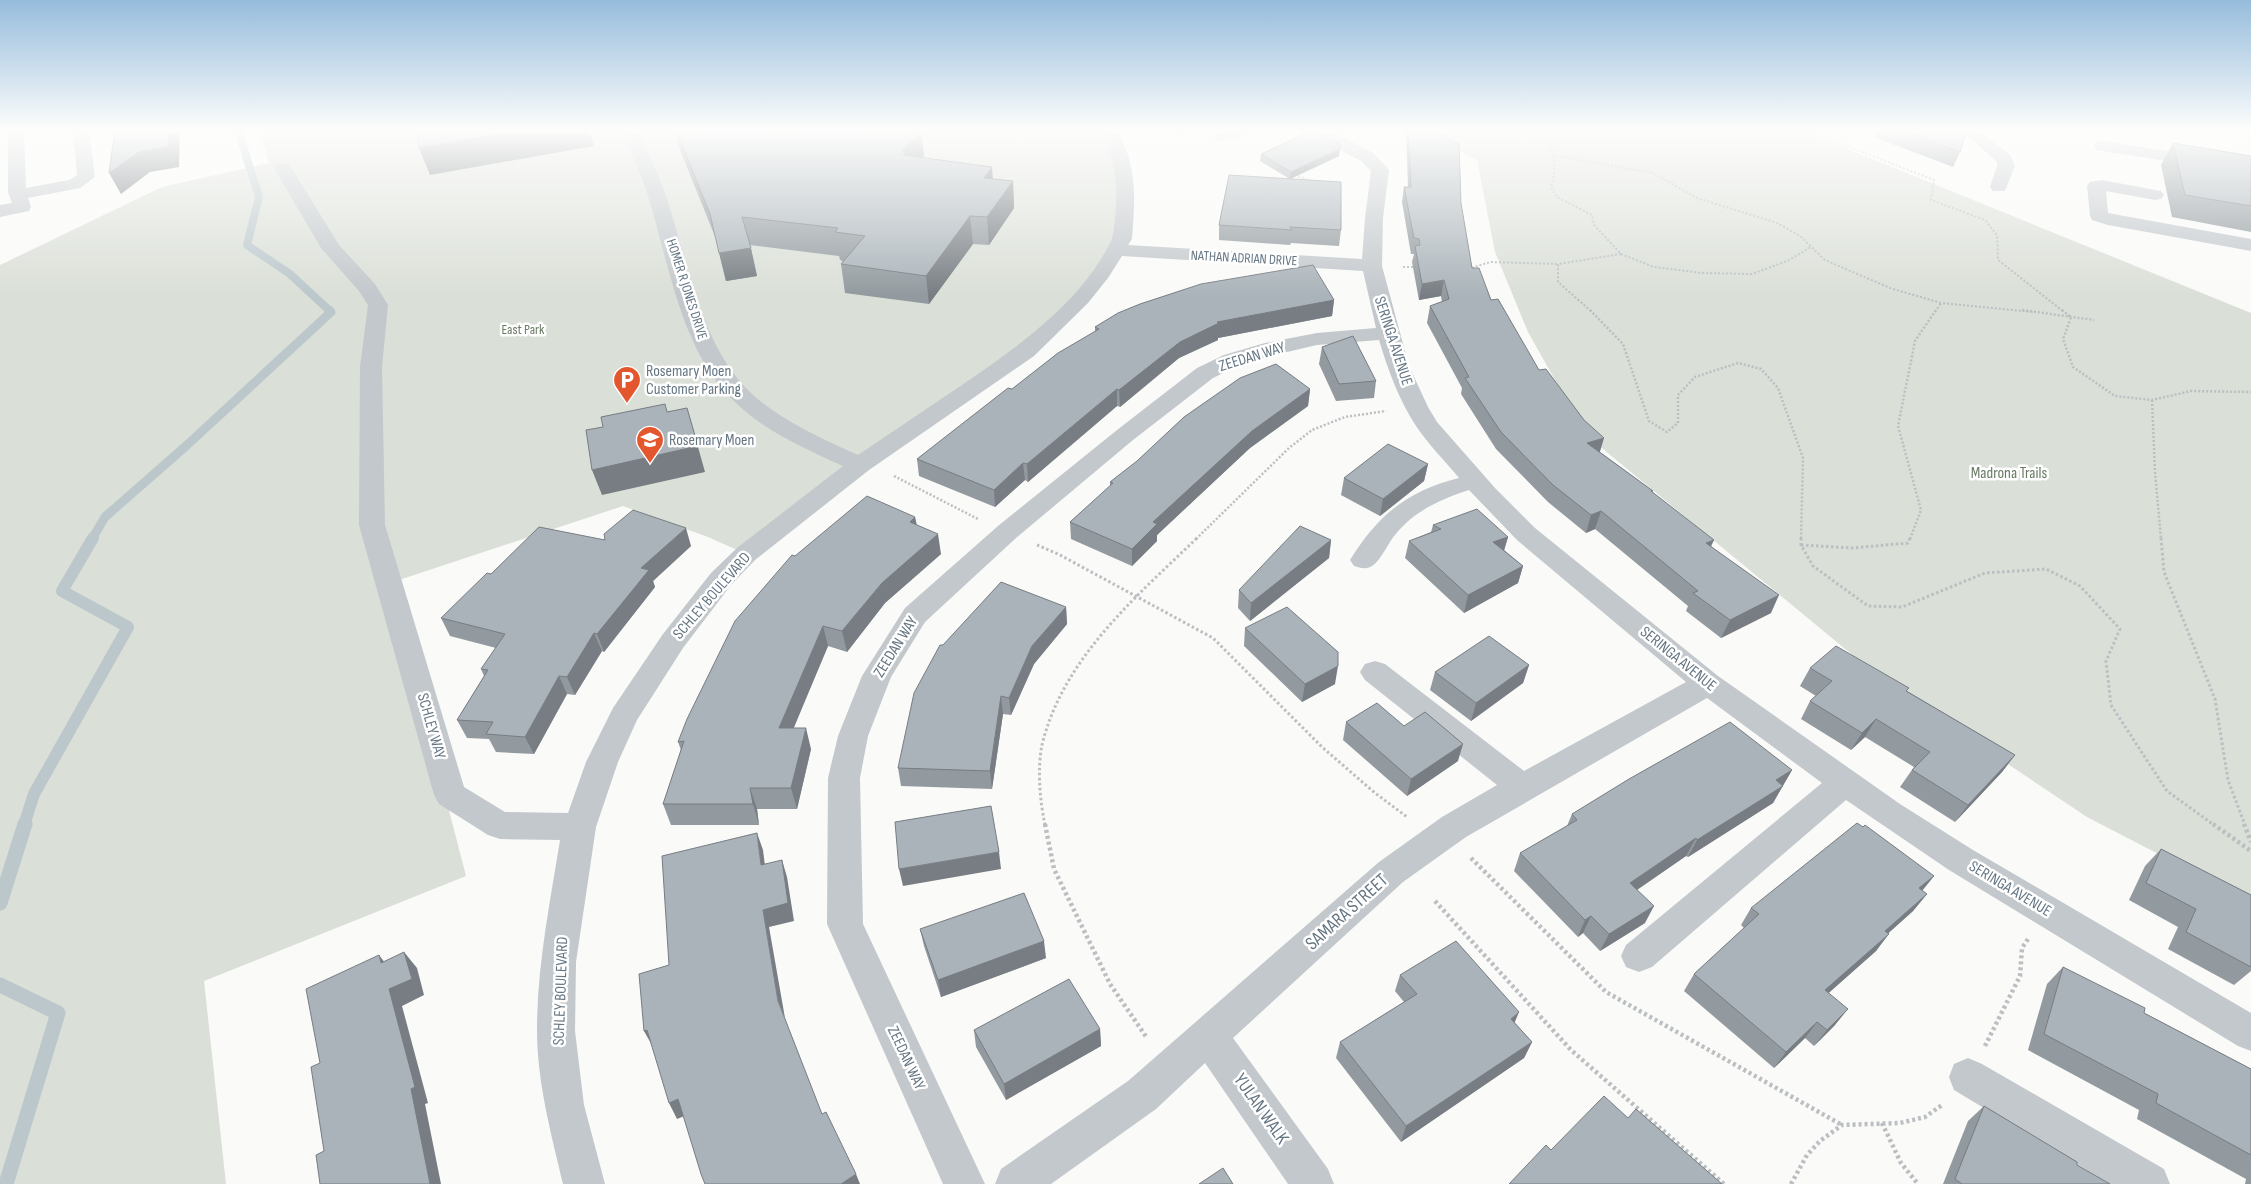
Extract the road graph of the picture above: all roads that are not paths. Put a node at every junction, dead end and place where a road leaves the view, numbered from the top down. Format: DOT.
graph roads {
  1 [pos="18,185"];
  2 [pos="68,185"];
  3 [pos="293,185"];
  4 [pos="653,185"];
  5 [pos="1126,185"];
  6 [pos="1378,185"];
  7 [pos="2100,185"];
  8 [pos="2103,185"];
  9 [pos="18,195"];
  10 [pos="2155,195"];
  11 [pos="0,211"];
  12 [pos="2251,245"];
  13 [pos="1116,250"];
  14 [pos="1372,266"];
  15 [pos="1388,333"];
  16 [pos="862,463"];
  17 [pos="1475,481"];
  18 [pos="1363,560"];
  19 [pos="1374,672"];
  20 [pos="1708,684"];
  21 [pos="1846,782"];
  22 [pos="1522,787"];
  23 [pos="579,827"];
  24 [pos="1639,956"];
  25 [pos="2251,1033"];
  26 [pos="1208,1035"];
  27 [pos="1968,1077"];
  28 [pos="584,1184"];
  29 [pos="964,1184"];
  30 [pos="1016,1184"];
  31 [pos="1313,1184"];
  32 [pos="2149,1184"];
  1 -- 9 [label="street"];
  2 -- 9 [label="street"];
  3 -- 23 [label="street, SCHLEY WAY"];
  4 -- 16 [label="street, HOMER R JONES DRIVE"];
  5 -- 13 [label="street, SCHLEY BOULEVARD"];
  6 -- 14 [label="street, SERINGA AVENUE"];
  7 -- 12 [label="street"];
  8 -- 10 [label="street"];
  9 -- 11 [label="street"];
  13 -- 14 [label="street, NATHAN ADRIAN DRIVE"];
  13 -- 16 [label="street, SCHLEY BOULEVARD"];
  14 -- 15 [label="street, SERINGA AVENUE"];
  15 -- 17 [label="street, SERINGA AVENUE"];
  15 -- 29 [label="street, ZEEDAN WAY"];
  16 -- 23 [label="street, SCHLEY BOULEVARD"];
  17 -- 18 [label="street"];
  17 -- 20 [label="street, SERINGA AVENUE"];
  19 -- 22 [label="street"];
  20 -- 21 [label="street, SERINGA AVENUE"];
  20 -- 22 [label="street, SAMARA STREET"];
  21 -- 24 [label="street"];
  21 -- 25 [label="street, SERINGA AVENUE"];
  22 -- 26 [label="street, SAMARA STREET"];
  23 -- 28 [label="street, SCHLEY BOULEVARD"];
  26 -- 30 [label="street, SAMARA STREET"];
  26 -- 31 [label="street, YULAN WALK"];
  27 -- 32 [label="street"];
}
